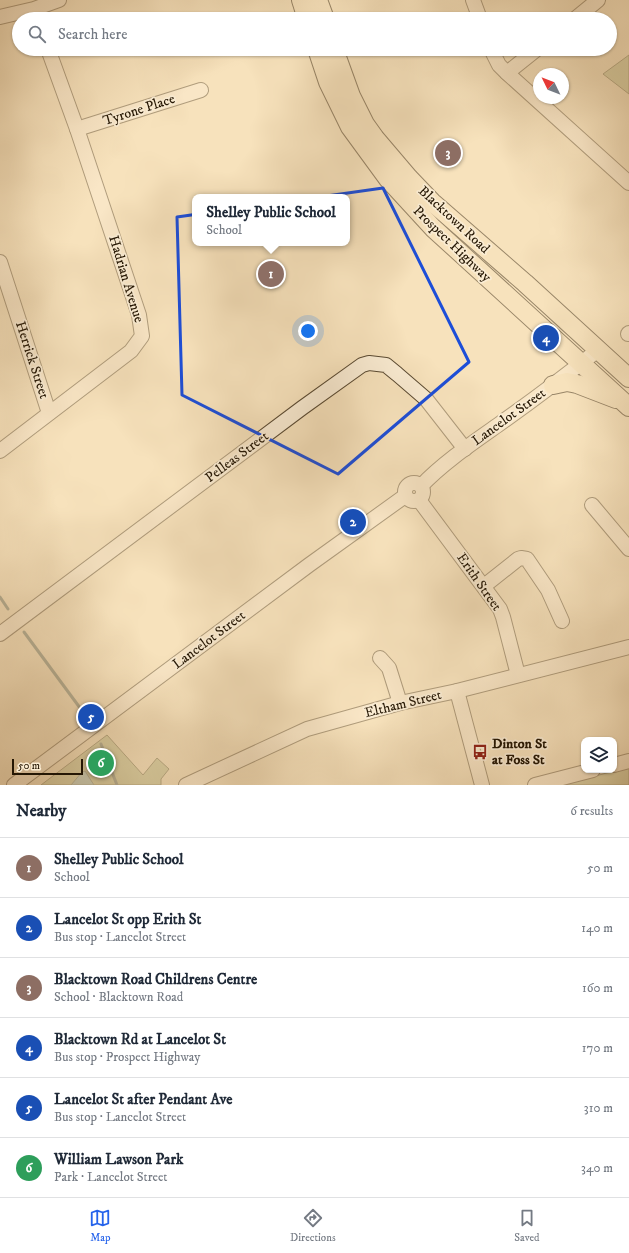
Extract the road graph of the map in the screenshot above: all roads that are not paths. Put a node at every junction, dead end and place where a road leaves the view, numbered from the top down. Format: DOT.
graph roads {
  1 [pos="59,0"];
  2 [pos="301,0"];
  3 [pos="473,0"];
  4 [pos="598,0"];
  5 [pos="321,1"];
  6 [pos="38,12"];
  7 [pos="305,12"];
  8 [pos="323,12"];
  9 [pos="477,12"];
  10 [pos="583,12"];
  11 [pos="12,16"];
  12 [pos="0,17"];
  13 [pos="51,56"];
  14 [pos="319,56"];
  15 [pos="337,56"];
  16 [pos="494,56"];
  17 [pos="528,56"];
  18 [pos="507,73"];
  19 [pos="201,90"];
  20 [pos="77,129"];
  21 [pos="629,183"];
  22 [pos="0,262"];
  23 [pos="598,350"];
  24 [pos="581,363"];
  25 [pos="629,378"];
  26 [pos="553,385"];
  27 [pos="627,405"];
  28 [pos="49,413"];
  29 [pos="465,449"];
  30 [pos="0,451"];
  31 [pos="421,486"];
  32 [pos="405,496"];
  33 [pos="419,500"];
  34 [pos="592,505"];
  35 [pos="629,549"];
  36 [pos="484,586"];
  37 [pos="562,621"];
  38 [pos="0,634"];
  39 [pos="629,647"];
  40 [pos="380,658"];
  41 [pos="518,675"];
  42 [pos="457,691"];
  43 [pos="400,703"];
  44 [pos="629,761"];
  45 [pos="617,764"];
  46 [pos="581,773"];
  47 [pos="14,785"];
  48 [pos="186,785"];
  49 [pos="482,785"];
  50 [pos="535,785"];
  1 -- 6 [label="street"];
  2 -- 7 [label="main road"];
  3 -- 9 [label="street"];
  4 -- 10 [label="street"];
  5 -- 8 [label="main road"];
  11 -- 12 [label="street"];
  13 -- 20 [label="street, Hadrian Avenue"];
  14 -- 24 [label="main road, Prospect Highway"];
  15 -- 23 [label="main road, Blacktown Road"];
  16 -- 18 [label="street"];
  17 -- 18 [label="street"];
  18 -- 21 [label="street"];
  19 -- 20 [label="street, Tyrone Place"];
  20 -- 28 [label="street, Hadrian Avenue"];
  22 -- 28 [label="street, Herrick Street"];
  23 -- 24 [label="street, Lancelot Street"];
  23 -- 25 [label="main road, Blacktown Road"];
  24 -- 26 [label="street, Lancelot Street"];
  24 -- 27 [label="main road, Prospect Highway"];
  26 -- 27 [label="main road"];
  26 -- 29 [label="street, Lancelot Street"];
  28 -- 30 [label="street, Hadrian Avenue"];
  29 -- 31 [label="street, Lancelot Street"];
  29 -- 38 [label="street, Pelleas Street"];
  31 -- 32 [label="street"];
  31 -- 33 [label="street"];
  32 -- 33 [label="street"];
  32 -- 47 [label="street, Lancelot Street"];
  33 -- 36 [label="street, Erith Street"];
  34 -- 35 [label="street"];
  36 -- 37 [label="street"];
  36 -- 41 [label="street, Erith Street"];
  39 -- 41 [label="street, Eltham Street"];
  40 -- 43 [label="street"];
  41 -- 42 [label="street, Eltham Street"];
  42 -- 43 [label="street, Eltham Street"];
  42 -- 49 [label="street"];
  43 -- 48 [label="street, Eltham Street"];
  44 -- 45 [label="street"];
  46 -- 50 [label="street"];
}
